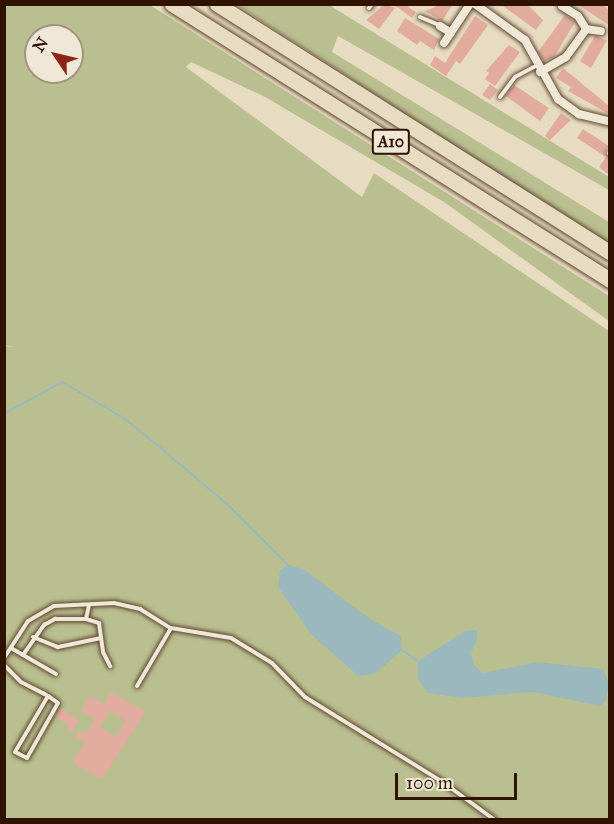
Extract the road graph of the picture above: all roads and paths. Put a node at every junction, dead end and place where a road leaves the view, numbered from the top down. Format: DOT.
graph roads {
  1 [pos="172,4"];
  2 [pos="217,4"];
  3 [pos="470,4"];
  4 [pos="475,4"];
  5 [pos="562,6"];
  6 [pos="420,17"];
  7 [pos="440,26"];
  8 [pos="586,29"];
  9 [pos="601,31"];
  10 [pos="451,33"];
  11 [pos="444,43"];
  12 [pos="538,69"];
  13 [pos="500,97"];
  14 [pos="609,122"];
  15 [pos="609,252"];
  16 [pos="609,280"];
  17 [pos="89,605"];
  18 [pos="86,619"];
  19 [pos="171,628"];
  20 [pos="33,637"];
  21 [pos="101,638"];
  22 [pos="11,648"];
  23 [pos="23,655"];
  24 [pos="4,658"];
  25 [pos="4,665"];
  26 [pos="110,666"];
  27 [pos="56,674"];
  28 [pos="137,686"];
  29 [pos="48,696"];
  30 [pos="495,819"];
  1 -- 16 [label="highway, A10"];
  2 -- 15 [label="highway, A10"];
  3 -- 10 [label="street"];
  4 -- 12 [label="street"];
  5 -- 8 [label="street"];
  6 -- 7 [label="lane"];
  7 -- 10 [label="street"];
  8 -- 9 [label="street"];
  8 -- 12 [label="street"];
  10 -- 11 [label="street"];
  12 -- 13 [label="lane"];
  12 -- 14 [label="street"];
  17 -- 18 [label="lane"];
  17 -- 19 [label="lane"];
  17 -- 22 [label="lane"];
  18 -- 20 [label="lane"];
  18 -- 21 [label="lane"];
  19 -- 28 [label="lane"];
  19 -- 30 [label="lane"];
  20 -- 21 [label="lane"];
  20 -- 23 [label="lane"];
  21 -- 26 [label="lane"];
  22 -- 23 [label="lane"];
  22 -- 24 [label="lane"];
  23 -- 27 [label="lane"];
  25 -- 29 [label="lane"];
  29 -- 29 [label="lane"];
}
